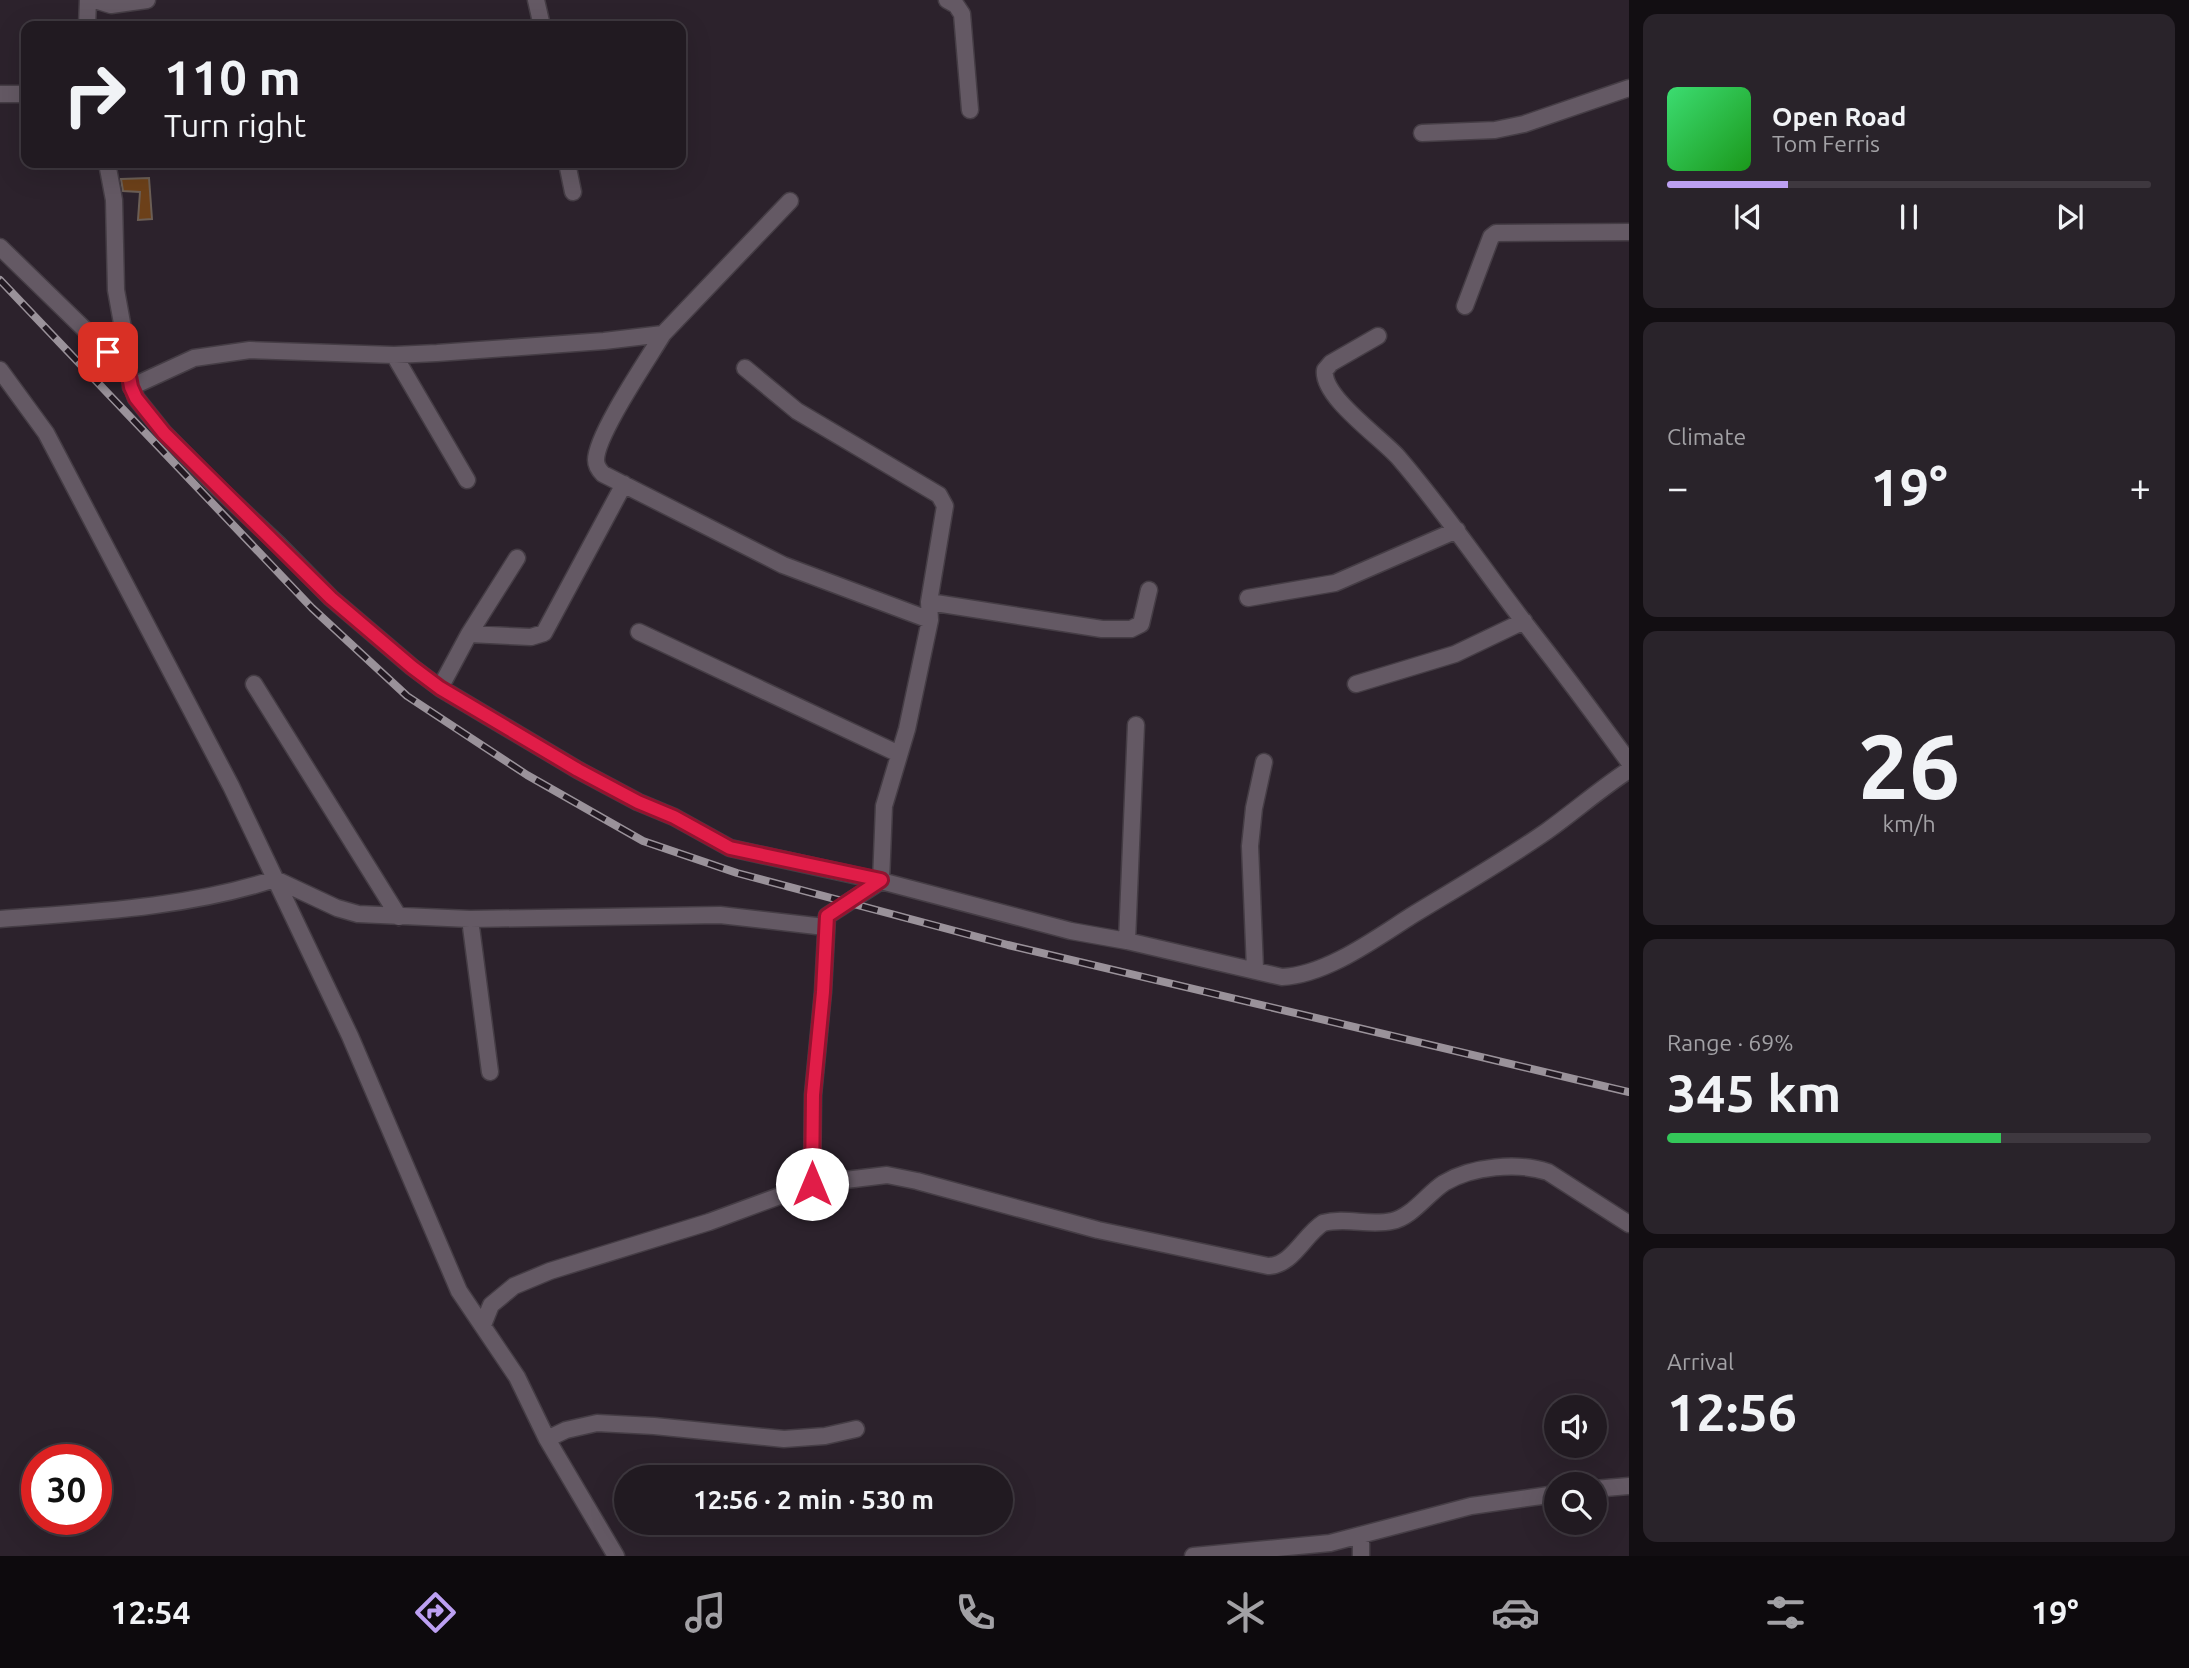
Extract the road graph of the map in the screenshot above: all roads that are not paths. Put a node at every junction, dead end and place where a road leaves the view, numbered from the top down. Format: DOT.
graph roads {
  1 [pos="88,0"];
  2 [pos="95,0"];
  3 [pos="147,0"];
  4 [pos="536,0"];
  5 [pos="947,0"];
  6 [pos="87,21"];
  7 [pos="541,21"];
  8 [pos="1629,88"];
  9 [pos="0,94"];
  10 [pos="21,94"];
  11 [pos="970,110"];
  12 [pos="1422,133"];
  13 [pos="108,168"];
  14 [pos="568,168"];
  15 [pos="572,192"];
  16 [pos="790,201"];
  17 [pos="1629,232"];
  18 [pos="0,247"];
  19 [pos="1465,306"];
  20 [pos="663,334"];
  21 [pos="1378,336"];
  22 [pos="394,355"];
  23 [pos="126,360"];
  24 [pos="745,369"];
  25 [pos="0,370"];
  26 [pos="131,387"];
  27 [pos="467,480"];
  28 [pos="624,484"];
  29 [pos="1457,530"];
  30 [pos="517,558"];
  31 [pos="1149,590"];
  32 [pos="1248,598"];
  33 [pos="929,602"];
  34 [pos="930,620"];
  35 [pos="1524,621"];
  36 [pos="639,632"];
  37 [pos="469,634"];
  38 [pos="254,684"];
  39 [pos="1356,684"];
  40 [pos="440,688"];
  41 [pos="1136,725"];
  42 [pos="899,754"];
  43 [pos="1264,762"];
  44 [pos="1629,762"];
  45 [pos="1629,770"];
  46 [pos="275,879"];
  47 [pos="881,880"];
  48 [pos="399,917"];
  49 [pos="0,919"];
  50 [pos="470,919"];
  51 [pos="825,927"];
  52 [pos="1127,941"];
  53 [pos="1255,969"];
  54 [pos="490,1072"];
  55 [pos="812,1184"];
  56 [pos="1629,1224"];
  57 [pos="484,1325"];
  58 [pos="856,1429"];
  59 [pos="547,1439"];
  60 [pos="1629,1486"];
  61 [pos="1607,1488"];
  62 [pos="1544,1496"];
  63 [pos="1361,1536"];
  64 [pos="616,1556"];
  65 [pos="1193,1556"];
  66 [pos="1361,1556"];
  1 -- 6 [label="street"];
  2 -- 3 [label="street"];
  4 -- 7 [label="street"];
  5 -- 11 [label="street"];
  8 -- 12 [label="street"];
  9 -- 10 [label="street"];
  13 -- 23 [label="street"];
  14 -- 15 [label="street"];
  16 -- 20 [label="street"];
  17 -- 19 [label="street"];
  18 -- 23 [label="street"];
  20 -- 22 [label="street"];
  20 -- 28 [label="street"];
  21 -- 29 [label="street"];
  22 -- 26 [label="street"];
  22 -- 27 [label="street"];
  23 -- 26 [label="street"];
  24 -- 33 [label="street"];
  25 -- 46 [label="street"];
  26 -- 40 [label="street"];
  28 -- 34 [label="street"];
  28 -- 37 [label="street"];
  29 -- 32 [label="street"];
  29 -- 35 [label="street"];
  30 -- 37 [label="street"];
  31 -- 33 [label="street"];
  33 -- 34 [label="street"];
  34 -- 42 [label="street"];
  35 -- 39 [label="street"];
  35 -- 44 [label="street"];
  36 -- 42 [label="street"];
  37 -- 40 [label="street"];
  38 -- 48 [label="street"];
  40 -- 47 [label="street"];
  41 -- 52 [label="street"];
  42 -- 47 [label="street"];
  43 -- 53 [label="street"];
  45 -- 53 [label="street"];
  46 -- 48 [label="street"];
  46 -- 49 [label="street"];
  46 -- 57 [label="street"];
  47 -- 51 [label="street"];
  47 -- 52 [label="street"];
  48 -- 50 [label="street"];
  50 -- 51 [label="street"];
  50 -- 54 [label="street"];
  51 -- 55 [label="street"];
  52 -- 53 [label="street"];
  55 -- 56 [label="street"];
  55 -- 57 [label="street"];
  57 -- 59 [label="street"];
  58 -- 59 [label="street"];
  59 -- 64 [label="street"];
  60 -- 61 [label="street"];
  62 -- 63 [label="street"];
  63 -- 65 [label="street"];
  63 -- 66 [label="street"];
}
